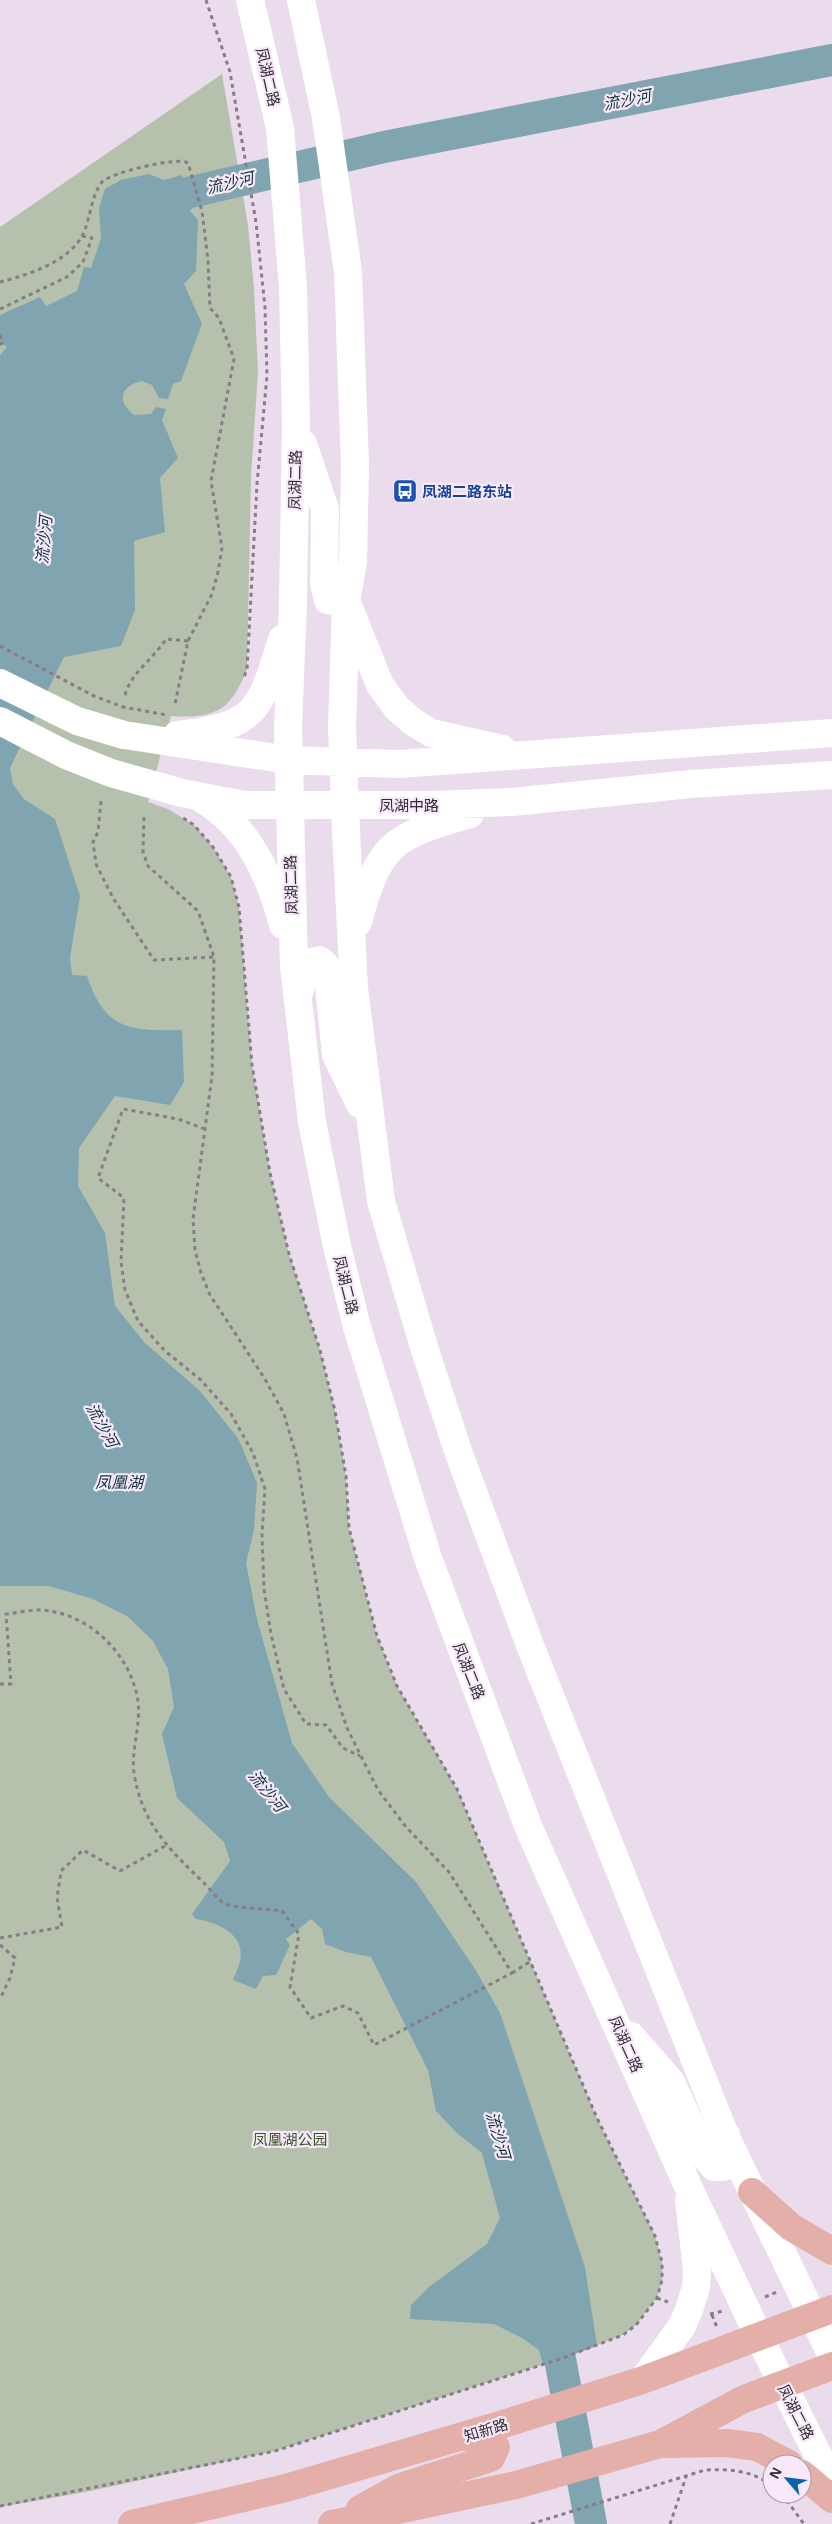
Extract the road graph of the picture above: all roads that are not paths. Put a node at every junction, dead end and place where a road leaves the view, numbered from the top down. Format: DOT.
graph roads {
  1 [pos="250,0"];
  2 [pos="301,0"];
  3 [pos="296,424"];
  4 [pos="353,562"];
  5 [pos="346,602"];
  6 [pos="293,603"];
  7 [pos="0,683"];
  8 [pos="0,721"];
  9 [pos="832,733"];
  10 [pos="146,739"];
  11 [pos="537,755"];
  12 [pos="289,760"];
  13 [pos="345,763"];
  14 [pos="832,774"];
  15 [pos="152,785"];
  16 [pos="549,799"];
  17 [pos="512,802"];
  18 [pos="345,805"];
  19 [pos="289,806"];
  20 [pos="351,948"];
  21 [pos="294,966"];
  22 [pos="297,1000"];
  23 [pos="371,1126"];
  24 [pos="612,2014"];
  25 [pos="726,2134"];
  26 [pos="687,2184"];
  27 [pos="752,2192"];
  28 [pos="832,2251"];
  29 [pos="823,2313"];
  30 [pos="759,2337"];
  31 [pos="832,2356"];
  32 [pos="832,2366"];
  33 [pos="643,2380"];
  34 [pos="781,2383"];
  35 [pos="462,2437"];
  36 [pos="660,2444"];
  37 [pos="770,2454"];
  38 [pos="812,2482"];
  39 [pos="832,2483"];
  40 [pos="832,2499"];
  41 [pos="132,2524"];
  42 [pos="332,2524"];
  1 -- 3 [label="street, 凤湖二路"];
  2 -- 4 [label="street"];
  3 -- 4 [label="street"];
  3 -- 6 [label="street, 凤湖二路"];
  4 -- 5 [label="street"];
  5 -- 11 [label="street"];
  5 -- 13 [label="street"];
  6 -- 10 [label="street"];
  6 -- 12 [label="street, 凤湖二路"];
  7 -- 10 [label="street"];
  8 -- 15 [label="street, 凤湖中路"];
  9 -- 11 [label="street"];
  10 -- 12 [label="street"];
  11 -- 13 [label="street"];
  11 -- 16 [label="street"];
  12 -- 13 [label="street"];
  12 -- 19 [label="street, 凤湖二路"];
  13 -- 18 [label="street"];
  14 -- 16 [label="street, 凤湖中路"];
  15 -- 19 [label="street, 凤湖中路"];
  15 -- 21 [label="street"];
  16 -- 17 [label="street, 凤湖中路"];
  17 -- 18 [label="street, 凤湖中路"];
  17 -- 20 [label="street"];
  18 -- 19 [label="street, 凤湖中路"];
  18 -- 20 [label="street"];
  19 -- 21 [label="street, 凤湖二路"];
  20 -- 23 [label="street"];
  21 -- 22 [label="street, 凤湖二路"];
  22 -- 23 [label="street"];
  22 -- 24 [label="street, 凤湖二路"];
  23 -- 25 [label="street"];
  24 -- 25 [label="street"];
  24 -- 26 [label="street, 凤湖二路"];
  25 -- 27 [label="street"];
  26 -- 30 [label="street, 凤湖二路"];
  26 -- 33 [label="street"];
  27 -- 28 [label="main road"];
  27 -- 29 [label="street"];
  29 -- 30 [label="main road, 知新路"];
  29 -- 31 [label="street"];
  30 -- 33 [label="main road, 知新路"];
  30 -- 34 [label="street, 凤湖二路"];
  32 -- 34 [label="main road"];
  33 -- 35 [label="main road, 知新路"];
  34 -- 36 [label="main road"];
  34 -- 39 [label="street, 凤湖二路"];
  35 -- 41 [label="main road, 知新路"];
  35 -- 42 [label="main road"];
  36 -- 37 [label="main road"];
  36 -- 42 [label="main road"];
  38 -- 40 [label="main road"];
}
